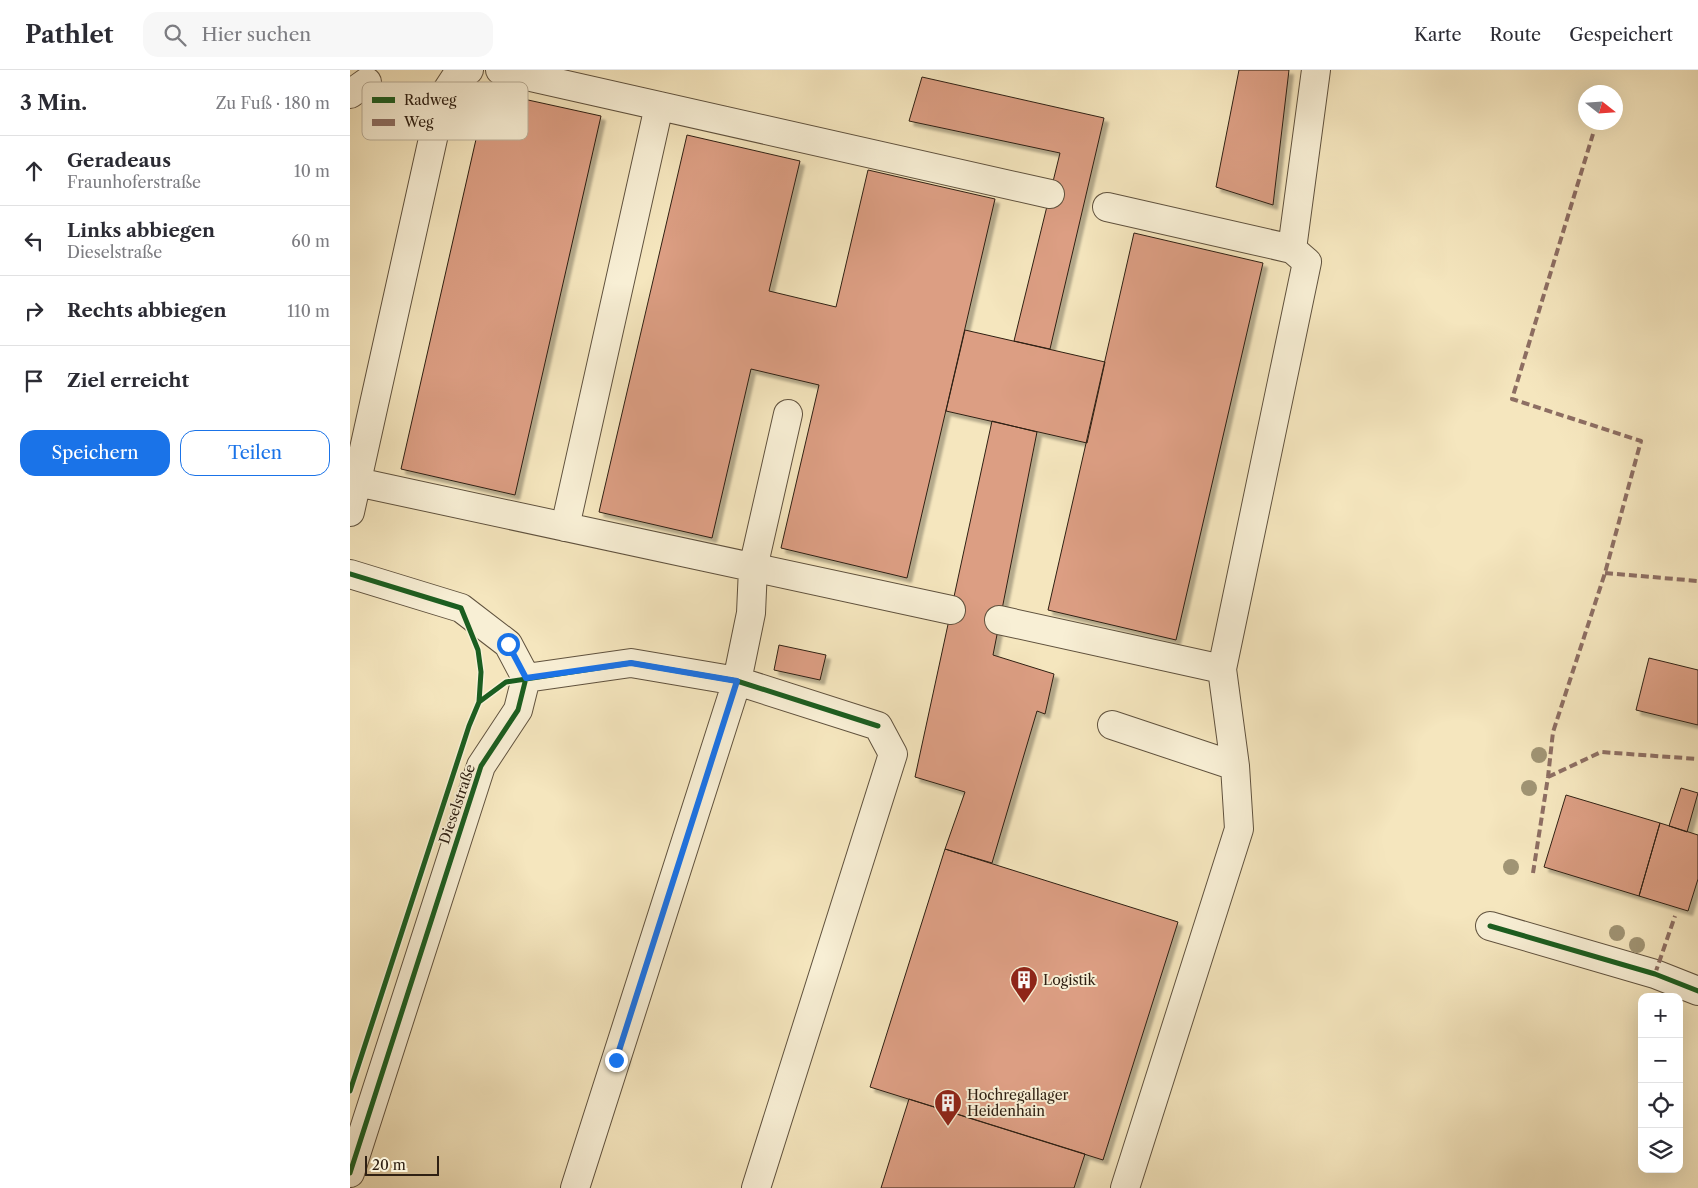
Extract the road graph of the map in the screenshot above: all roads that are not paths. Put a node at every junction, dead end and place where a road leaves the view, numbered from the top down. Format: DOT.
graph roads {
  1 [pos="469,70"];
  2 [pos="500,70"];
  3 [pos="1316,70"];
  4 [pos="452,82"];
  5 [pos="659,106"];
  6 [pos="433,140"];
  7 [pos="1050,194"];
  8 [pos="1107,206"];
  9 [pos="1292,249"];
  10 [pos="788,414"];
  11 [pos="356,482"];
  12 [pos="350,512"];
  13 [pos="565,527"];
  14 [pos="753,568"];
  15 [pos="350,574"];
  16 [pos="951,610"];
  17 [pos="999,620"];
  18 [pos="1222,668"];
  19 [pos="526,678"];
  20 [pos="737,681"];
  21 [pos="1112,726"];
  22 [pos="1235,766"];
  23 [pos="1490,926"];
  24 [pos="1698,991"];
  25 [pos="350,1173"];
  26 [pos="575,1188"];
  27 [pos="756,1188"];
  28 [pos="1125,1188"];
  1 -- 4 [label="street"];
  2 -- 5 [label="street"];
  3 -- 9 [label="street"];
  5 -- 7 [label="street"];
  5 -- 13 [label="street"];
  6 -- 11 [label="street"];
  8 -- 9 [label="street"];
  9 -- 18 [label="street"];
  10 -- 14 [label="street"];
  11 -- 12 [label="street"];
  11 -- 13 [label="street"];
  13 -- 14 [label="street"];
  14 -- 16 [label="street"];
  14 -- 20 [label="street"];
  15 -- 19 [label="street"];
  17 -- 18 [label="street"];
  18 -- 22 [label="street"];
  19 -- 20 [label="street"];
  19 -- 25 [label="street, Dieselstraße"];
  20 -- 26 [label="street"];
  20 -- 27 [label="street"];
  21 -- 22 [label="street"];
  22 -- 28 [label="street"];
  23 -- 24 [label="street"];
}
